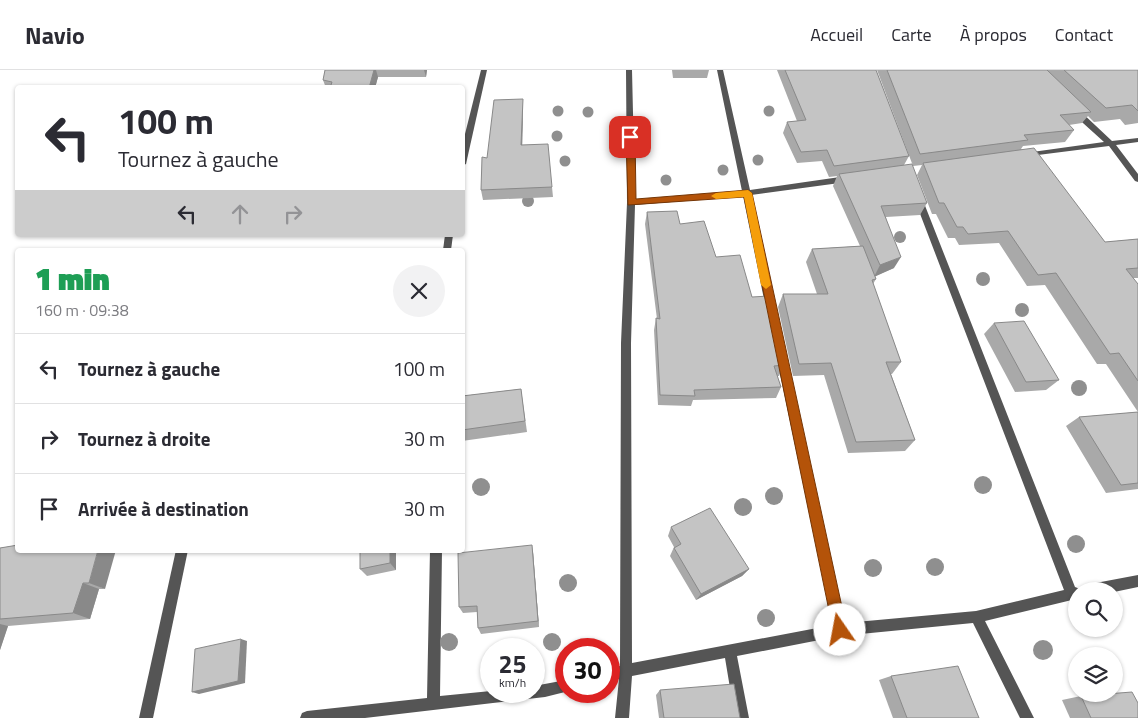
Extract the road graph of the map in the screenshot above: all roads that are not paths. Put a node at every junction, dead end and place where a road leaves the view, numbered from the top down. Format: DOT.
graph roads {
  1 [pos="484,70"];
  2 [pos="629,70"];
  3 [pos="720,70"];
  4 [pos="1068,104"];
  5 [pos="1138,140"];
  6 [pos="1111,144"];
  7 [pos="465,151"];
  8 [pos="1014,157"];
  9 [pos="1138,178"];
  10 [pos="851,179"];
  11 [pos="915,189"];
  12 [pos="748,193"];
  13 [pos="631,203"];
  14 [pos="773,316"];
  15 [pos="778,344"];
  16 [pos="181,553"];
  17 [pos="436,553"];
  18 [pos="1138,581"];
  19 [pos="1070,582"];
  20 [pos="1123,584"];
  21 [pos="1068,594"];
  22 [pos="976,617"];
  23 [pos="840,630"];
  24 [pos="730,650"];
  25 [pos="626,669"];
  26 [pos="620,671"];
  27 [pos="555,689"];
  28 [pos="433,704"];
  29 [pos="146,718"];
  30 [pos="307,718"];
  31 [pos="622,718"];
  32 [pos="742,718"];
  33 [pos="1026,718"];
  1 -- 7 [label="street"];
  2 -- 13 [label="street"];
  3 -- 12 [label="street"];
  4 -- 6 [label="street"];
  5 -- 6 [label="street"];
  6 -- 8 [label="street"];
  6 -- 9 [label="street"];
  10 -- 12 [label="street"];
  11 -- 19 [label="street"];
  12 -- 13 [label="street"];
  12 -- 14 [label="street"];
  13 -- 25 [label="street"];
  15 -- 23 [label="street"];
  16 -- 29 [label="street"];
  17 -- 28 [label="street"];
  18 -- 20 [label="street"];
  21 -- 22 [label="street"];
  22 -- 23 [label="street"];
  22 -- 33 [label="street"];
  23 -- 24 [label="street"];
  24 -- 25 [label="street"];
  24 -- 32 [label="street"];
  25 -- 26 [label="street"];
  25 -- 31 [label="street"];
  27 -- 28 [label="street"];
  28 -- 30 [label="street"];
}
